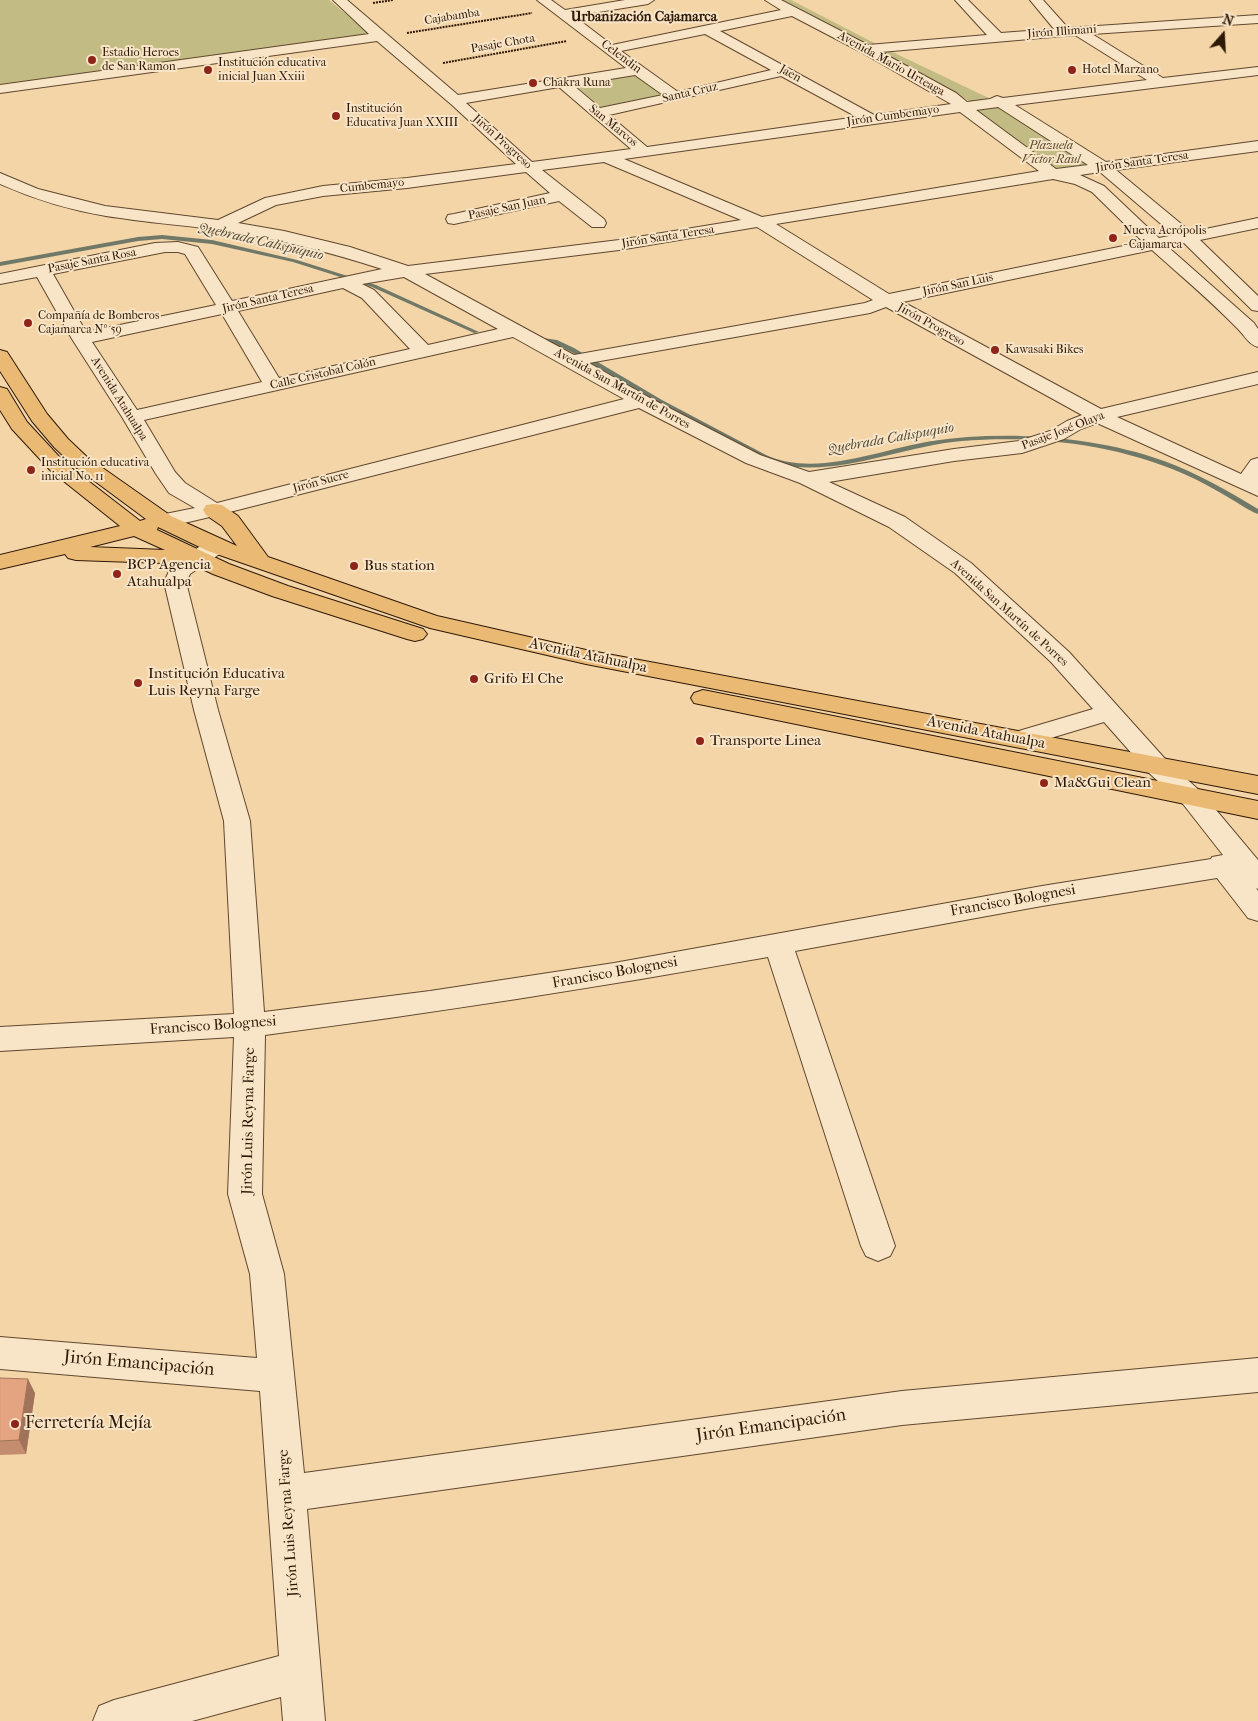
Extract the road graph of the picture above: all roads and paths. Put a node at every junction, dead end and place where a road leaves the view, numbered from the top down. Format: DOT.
graph roads {
  1 [pos="339,0"];
  2 [pos="543,0"];
  3 [pos="648,0"];
  4 [pos="771,0"];
  5 [pos="961,0"];
  6 [pos="1036,0"];
  7 [pos="795,6"];
  8 [pos="560,12"];
  9 [pos="1258,19"];
  10 [pos="708,30"];
  11 [pos="1071,32"];
  12 [pos="379,37"];
  13 [pos="593,37"];
  14 [pos="997,37"];
  15 [pos="886,46"];
  16 [pos="611,49"];
  17 [pos="866,49"];
  18 [pos="919,62"];
  19 [pos="415,68"];
  20 [pos="637,70"];
  21 [pos="784,71"];
  22 [pos="1258,71"];
  23 [pos="561,82"];
  24 [pos="1162,83"];
  25 [pos="0,89"];
  26 [pos="978,91"];
  27 [pos="675,97"];
  28 [pos="455,100"];
  29 [pos="1003,103"];
  30 [pos="962,106"];
  31 [pos="596,113"];
  32 [pos="871,119"];
  33 [pos="1258,146"];
  34 [pos="643,150"];
  35 [pos="606,157"];
  36 [pos="528,167"];
  37 [pos="1104,168"];
  38 [pos="1053,174"];
  39 [pos="0,178"];
  40 [pos="561,196"];
  41 [pos="454,219"];
  42 [pos="760,222"];
  43 [pos="598,223"];
  44 [pos="1258,223"];
  45 [pos="220,226"];
  46 [pos="1258,237"];
  47 [pos="1194,243"];
  48 [pos="1161,249"];
  49 [pos="42,270"];
  50 [pos="406,271"];
  51 [pos="0,278"];
  52 [pos="344,282"];
  53 [pos="894,304"];
  54 [pos="1258,306"];
  55 [pos="226,308"];
  56 [pos="514,331"];
  57 [pos="81,339"];
  58 [pos="1258,341"];
  59 [pos="424,352"];
  60 [pos="0,356"];
  61 [pos="575,360"];
  62 [pos="1258,378"];
  63 [pos="274,385"];
  64 [pos="0,393"];
  65 [pos="641,401"];
  66 [pos="1098,416"];
  67 [pos="132,417"];
  68 [pos="1258,464"];
  69 [pos="807,479"];
  70 [pos="1251,486"];
  71 [pos="214,510"];
  72 [pos="163,521"];
  73 [pos="136,528"];
  74 [pos="49,551"];
  75 [pos="206,552"];
  76 [pos="259,560"];
  77 [pos="0,562"];
  78 [pos="1110,712"];
  79 [pos="1021,739"];
  80 [pos="1158,766"];
  81 [pos="1258,786"];
  82 [pos="1166,793"];
  83 [pos="1192,798"];
  84 [pos="1258,810"];
  85 [pos="1224,867"];
  86 [pos="1258,879"];
  87 [pos="1258,911"];
  88 [pos="778,943"];
  89 [pos="250,1025"];
  90 [pos="0,1039"];
  91 [pos="878,1246"];
  92 [pos="0,1353"];
  93 [pos="1258,1375"];
  94 [pos="277,1376"];
  95 [pos="286,1494"];
  96 [pos="300,1671"];
  97 [pos="114,1721"];
  98 [pos="304,1721"];
  1 -- 12 [label="street, Jirón Progreso"];
  2 -- 8 [label="street, Celendin"];
  3 -- 8 [label="street"];
  4 -- 7 [label="street, Avenida Mario Urteaga"];
  5 -- 14 [label="street"];
  6 -- 11 [label="street"];
  7 -- 10 [label="street"];
  7 -- 15 [label="street, Avenida Mario Urteaga"];
  7 -- 17 [label="street, Avenida Mario Urteaga"];
  8 -- 12 [label="path, Cajabamba"];
  8 -- 13 [label="street, Celendin"];
  9 -- 11 [label="street, Jirón Illimani"];
  10 -- 16 [label="street"];
  10 -- 21 [label="street, Jaen"];
  11 -- 14 [label="street, Jirón Illimani"];
  11 -- 24 [label="street"];
  12 -- 19 [label="street, Jirón Progreso"];
  12 -- 25 [label="street"];
  13 -- 16 [label="street, Celendin"];
  13 -- 19 [label="path, Pasaje Chota"];
  14 -- 15 [label="street, Jirón Illimani"];
  15 -- 17 [label="street, Jirón Illimani"];
  15 -- 18 [label="street, Avenida Mario Urteaga"];
  16 -- 20 [label="street, Celendin"];
  17 -- 30 [label="street, Avenida Mario Urteaga"];
  19 -- 28 [label="street, Jirón Progreso"];
  20 -- 23 [label="street"];
  20 -- 27 [label="street, Celendin"];
  21 -- 27 [label="street, Santa Cruz"];
  21 -- 32 [label="street, Jaen"];
  22 -- 24 [label="street, Jirón Cumbemayo"];
  23 -- 28 [label="street"];
  23 -- 31 [label="street, San Marcos"];
  24 -- 29 [label="street, Jirón Cumbemayo"];
  26 -- 29 [label="street"];
  27 -- 31 [label="street, Santa Cruz"];
  28 -- 36 [label="street, Jirón Progreso"];
  29 -- 30 [label="street, Jirón Cumbemayo"];
  29 -- 37 [label="street"];
  30 -- 32 [label="street, Jirón Cumbemayo"];
  30 -- 38 [label="street, Avenida Mario Urteaga"];
  31 -- 34 [label="street, San Marcos"];
  32 -- 34 [label="street, Jirón Cumbemayo"];
  33 -- 37 [label="street, Jirón Santa Teresa"];
  34 -- 35 [label="street, Jirón Cumbemayo"];
  35 -- 36 [label="street, Jirón Cumbemayo"];
  35 -- 42 [label="street, Jirón Progreso"];
  36 -- 40 [label="street, Jirón Progreso"];
  36 -- 45 [label="street, Cumbemayo"];
  37 -- 38 [label="street, Jirón Santa Teresa"];
  37 -- 47 [label="street"];
  38 -- 42 [label="street, Jirón Santa Teresa"];
  38 -- 48 [label="street, Avenida Mario Urteaga"];
  39 -- 45 [label="street, Avenida San Martín de Porres"];
  40 -- 41 [label="street, Pasaje San Juan"];
  40 -- 43 [label="street, Jirón Progreso"];
  42 -- 50 [label="street, Jirón Santa Teresa"];
  42 -- 53 [label="street, Jirón Progreso"];
  44 -- 47 [label="street, Jirón San Luis"];
  45 -- 50 [label="street, Avenida San Martín de Porres"];
  46 -- 47 [label="street, Jirón San Luis"];
  47 -- 48 [label="street, Jirón San Luis"];
  47 -- 54 [label="street"];
  48 -- 53 [label="street, Jirón San Luis"];
  48 -- 58 [label="street, Avenida Mario Urteaga"];
  49 -- 51 [label="street, Pasaje Santa Rosa"];
  49 -- 55 [label="street, Pasaje Santa Rosa"];
  49 -- 57 [label="street, Avenida Atahualpa"];
  50 -- 52 [label="street, Jirón Santa Teresa"];
  50 -- 56 [label="street, Avenida San Martín de Porres"];
  52 -- 55 [label="street, Jirón Santa Teresa"];
  52 -- 59 [label="street"];
  53 -- 61 [label="street, Jirón San Luis"];
  53 -- 66 [label="street, Jirón Progreso"];
  55 -- 57 [label="street, Jirón Santa Teresa"];
  55 -- 63 [label="street"];
  56 -- 59 [label="street, Calle Cristobal Colón"];
  56 -- 61 [label="street, Avenida San Martín de Porres"];
  57 -- 67 [label="street, Avenida Atahualpa"];
  59 -- 63 [label="street, Calle Cristobal Colón"];
  60 -- 72 [label="main road, Avenida Atahualpa"];
  61 -- 65 [label="street, Avenida San Martín de Porres"];
  62 -- 66 [label="street, Pasaje José Olaya"];
  63 -- 67 [label="street, Calle Cristobal Colón"];
  64 -- 73 [label="main road"];
  65 -- 69 [label="street, Avenida San Martín de Porres"];
  65 -- 71 [label="street, Jirón Sucre"];
  66 -- 69 [label="street, Pasaje José Olaya"];
  66 -- 70 [label="street, Jirón Progreso"];
  67 -- 71 [label="street, Avenida Atahualpa"];
  68 -- 70 [label="street"];
  69 -- 78 [label="street, Avenida San Martín de Porres"];
  71 -- 72 [label="street, Jirón Sucre"];
  71 -- 76 [label="main road"];
  72 -- 73 [label="main road, Jirón Sucre"];
  72 -- 75 [label="main road, Avenida Atahualpa"];
  73 -- 74 [label="main road, Jirón Sucre"];
  73 -- 75 [label="main road"];
  74 -- 75 [label="main road"];
  74 -- 77 [label="main road, Jirón Sucre"];
  75 -- 76 [label="main road, Avenida Atahualpa"];
  75 -- 82 [label="main road, Avenida Atahualpa"];
  75 -- 89 [label="street, Jirón Luis Reyna Farge"];
  76 -- 79 [label="main road, Avenida Atahualpa"];
  78 -- 79 [label="street"];
  78 -- 80 [label="street, Avenida San Martín de Porres"];
  79 -- 80 [label="main road, Avenida Atahualpa"];
  80 -- 81 [label="main road, Avenida Atahualpa"];
  80 -- 82 [label="street, Avenida San Martín de Porres"];
  80 -- 83 [label="street, Avenida San Martín de Porres"];
  82 -- 83 [label="main road, Avenida Atahualpa"];
  82 -- 85 [label="street, Avenida San Martín de Porres"];
  83 -- 84 [label="main road, Avenida Atahualpa"];
  83 -- 86 [label="street, Avenida San Martín de Porres"];
  85 -- 87 [label="street, Avenida San Martín de Porres"];
  85 -- 88 [label="street, Francisco Bolognesi"];
  88 -- 89 [label="street, Francisco Bolognesi"];
  88 -- 91 [label="street"];
  89 -- 90 [label="street, Francisco Bolognesi"];
  89 -- 94 [label="street, Jirón Luis Reyna Farge"];
  92 -- 94 [label="street, Jirón Emancipación"];
  93 -- 95 [label="street, Jirón Emancipación"];
  94 -- 95 [label="street, Jirón Luis Reyna Farge"];
  95 -- 96 [label="street, Jirón Luis Reyna Farge"];
  96 -- 97 [label="street"];
  96 -- 98 [label="street, Jirón Luis Reyna Farge"];
}
